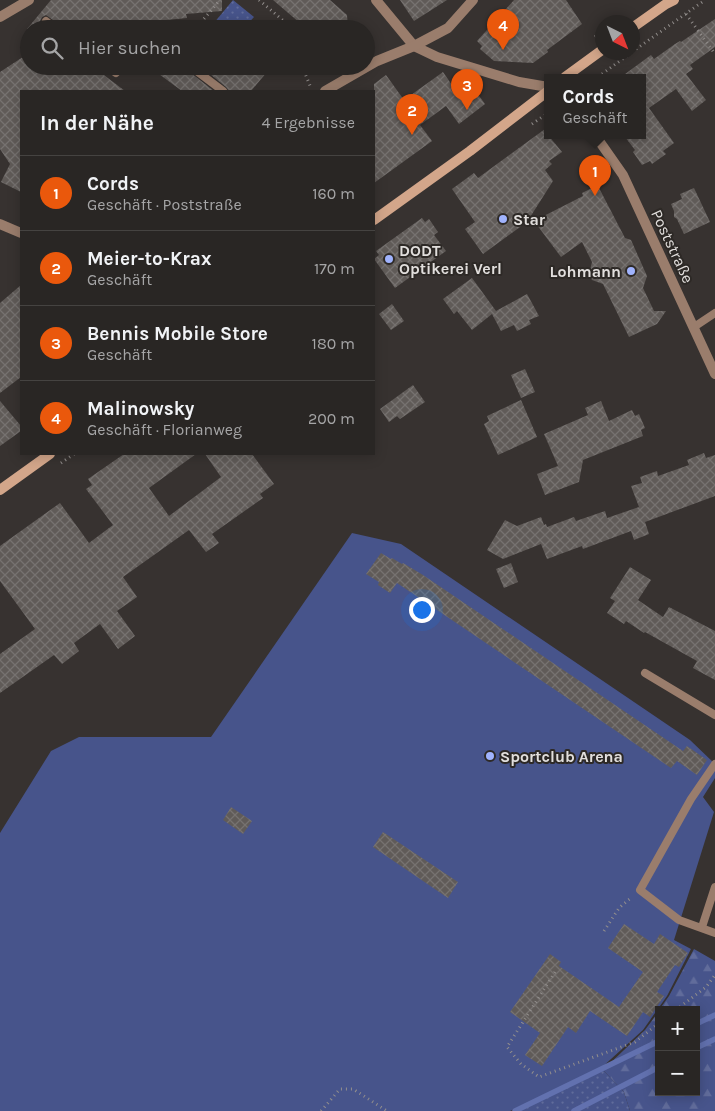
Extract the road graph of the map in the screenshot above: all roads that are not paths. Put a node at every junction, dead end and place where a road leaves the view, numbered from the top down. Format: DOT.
graph roads {
  1 [pos="29,0"];
  2 [pos="376,0"];
  3 [pos="474,0"];
  4 [pos="671,1"];
  5 [pos="0,17"];
  6 [pos="640,22"];
  7 [pos="414,46"];
  8 [pos="595,55"];
  9 [pos="375,62"];
  10 [pos="569,74"];
  11 [pos="202,75"];
  12 [pos="352,75"];
  13 [pos="544,86"];
  14 [pos="222,90"];
  15 [pos="327,90"];
  16 [pos="544,94"];
  17 [pos="598,139"];
  18 [pos="375,219"];
  19 [pos="0,224"];
  20 [pos="20,234"];
  21 [pos="715,313"];
  22 [pos="694,327"];
  23 [pos="715,374"];
  24 [pos="49,455"];
  25 [pos="0,490"];
  26 [pos="645,673"];
  27 [pos="715,715"];
  28 [pos="715,764"];
  29 [pos="715,887"];
  30 [pos="702,927"];
  31 [pos="715,933"];
  1 -- 5 [label="street"];
  2 -- 7 [label="street"];
  3 -- 7 [label="street"];
  4 -- 6 [label="main road"];
  7 -- 9 [label="street"];
  7 -- 13 [label="street"];
  8 -- 10 [label="main road"];
  11 -- 14 [label="lane"];
  12 -- 15 [label="street"];
  16 -- 18 [label="main road"];
  17 -- 22 [label="street, Poststraße"];
  19 -- 20 [label="street"];
  21 -- 22 [label="lane"];
  22 -- 23 [label="street, Poststraße"];
  24 -- 25 [label="main road"];
  26 -- 27 [label="lane"];
  28 -- 30 [label="lane"];
  29 -- 30 [label="lane"];
  30 -- 31 [label="lane"];
}
